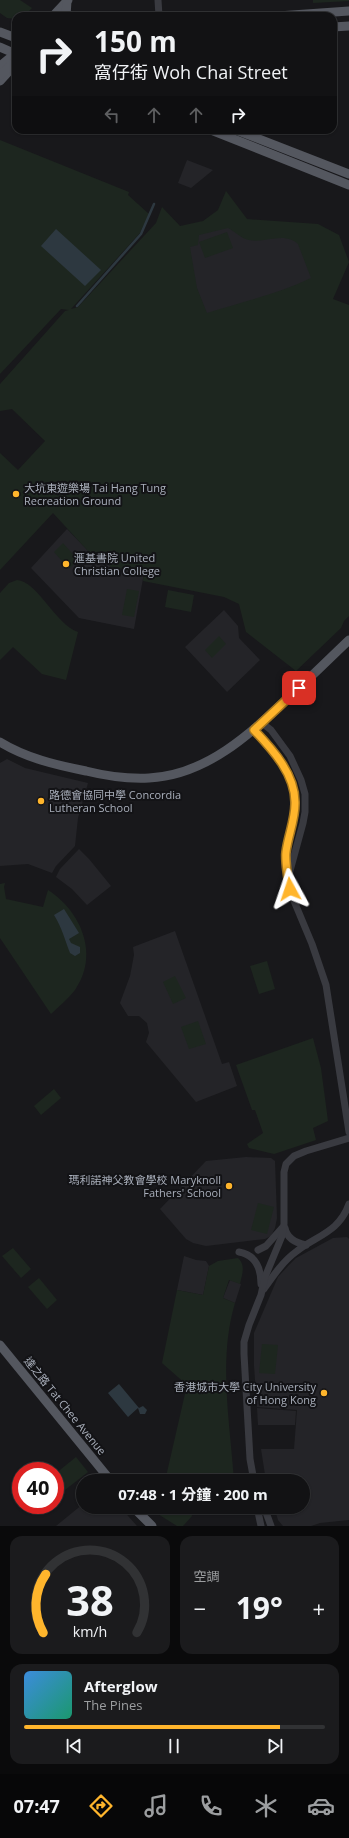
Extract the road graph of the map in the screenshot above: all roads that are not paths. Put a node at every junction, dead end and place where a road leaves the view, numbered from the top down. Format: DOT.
graph roads {
  1 [pos="158,0"];
  2 [pos="68,1"];
  3 [pos="349,11"];
  4 [pos="57,12"];
  5 [pos="67,12"];
  6 [pos="159,12"];
  7 [pos="335,12"];
  8 [pos="337,26"];
  9 [pos="349,26"];
  10 [pos="0,32"];
  11 [pos="12,36"];
  12 [pos="0,47"];
  13 [pos="12,54"];
  14 [pos="12,59"];
  15 [pos="12,62"];
  16 [pos="12,63"];
  17 [pos="0,66"];
  18 [pos="0,75"];
  19 [pos="0,81"];
  20 [pos="221,134"];
  21 [pos="246,134"];
  22 [pos="349,174"];
  23 [pos="349,185"];
  24 [pos="349,640"];
  25 [pos="262,723"];
  26 [pos="254,730"];
  27 [pos="0,742"];
  28 [pos="288,872"];
  29 [pos="349,1132"];
  30 [pos="349,1138"];
  31 [pos="349,1204"];
  32 [pos="284,1225"];
  33 [pos="306,1245"];
  34 [pos="258,1250"];
  35 [pos="240,1252"];
  36 [pos="261,1295"];
  37 [pos="0,1345"];
  38 [pos="105,1474"];
  39 [pos="253,1474"];
  40 [pos="140,1514"];
  41 [pos="258,1514"];
  42 [pos="267,1514"];
  43 [pos="152,1526"];
  44 [pos="261,1526"];
  45 [pos="271,1526"];
  1 -- 6 [label="street"];
  2 -- 4 [label="main road"];
  2 -- 5 [label="main road"];
  3 -- 7 [label="main road"];
  8 -- 9 [label="main road"];
  10 -- 11 [label="main road"];
  12 -- 13 [label="main road"];
  14 -- 17 [label="main road"];
  15 -- 18 [label="main road, bridge"];
  16 -- 19 [label="main road"];
  20 -- 23 [label="main road"];
  21 -- 22 [label="main road"];
  24 -- 25 [label="main road"];
  25 -- 26 [label="main road"];
  25 -- 28 [label="street"];
  26 -- 27 [label="main road"];
  26 -- 28 [label="street"];
  28 -- 29 [label="street"];
  30 -- 32 [label="street"];
  31 -- 33 [label="street"];
  32 -- 33 [label="street"];
  32 -- 34 [label="street"];
  32 -- 36 [label="street"];
  33 -- 36 [label="street"];
  35 -- 36 [label="street"];
  36 -- 39 [label="street"];
  37 -- 38 [label="main road, 達之路 Tat Chee Avenue"];
  40 -- 43 [label="main road"];
  41 -- 44 [label="street"];
  42 -- 45 [label="street"];
}
